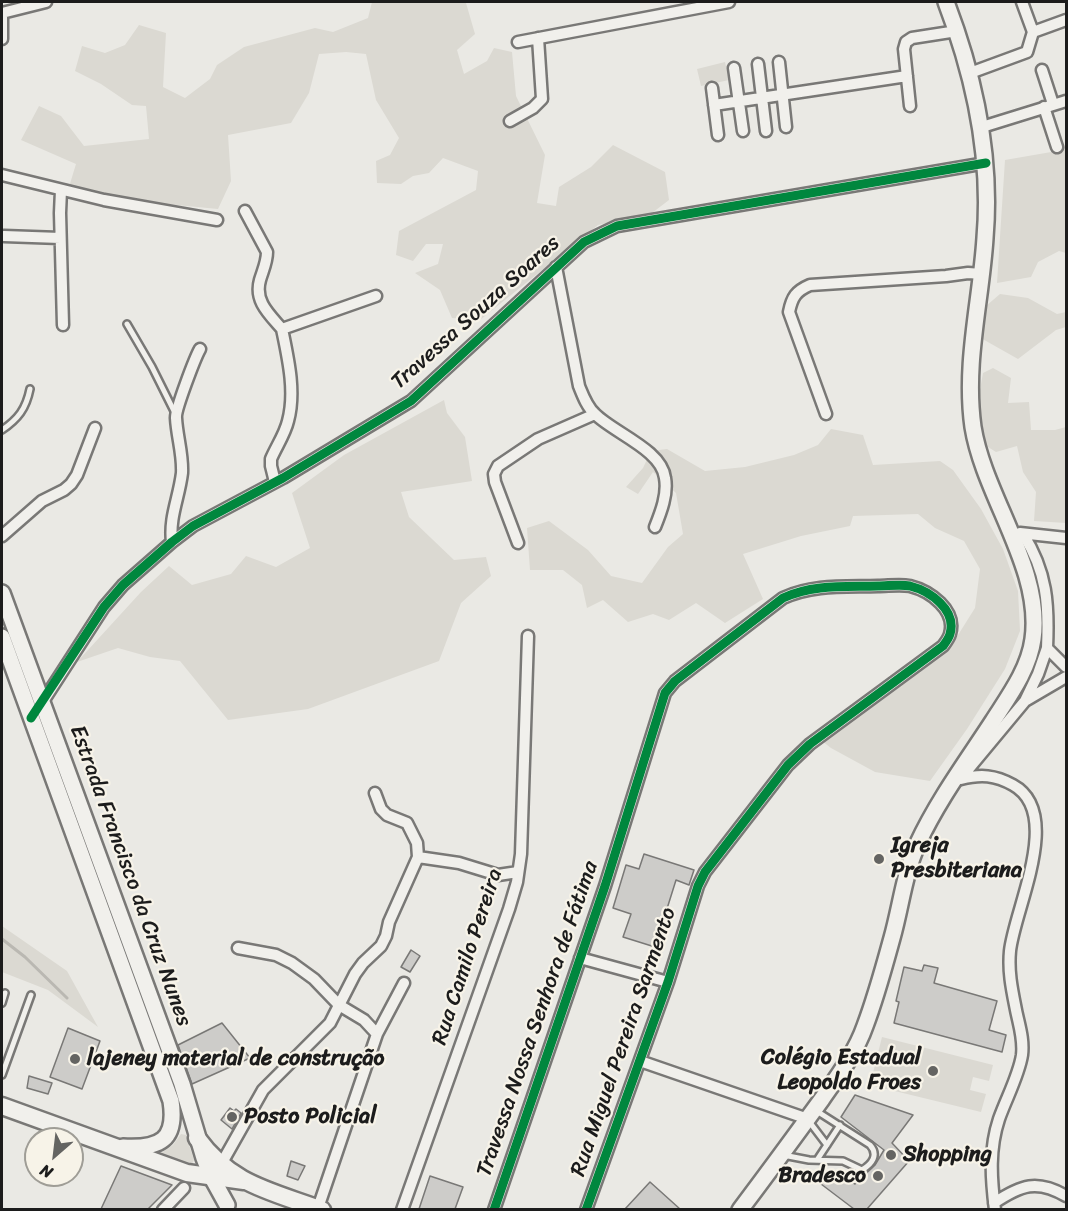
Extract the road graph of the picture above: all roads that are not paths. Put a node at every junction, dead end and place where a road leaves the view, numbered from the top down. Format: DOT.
graph roads {
  1 [pos="46,2"];
  2 [pos="729,2"];
  3 [pos="946,2"];
  4 [pos="1022,2"];
  5 [pos="2,13"];
  6 [pos="1066,20"];
  7 [pos="957,31"];
  8 [pos="1033,32"];
  9 [pos="538,38"];
  10 [pos="2,39"];
  11 [pos="519,42"];
  12 [pos="779,62"];
  13 [pos="758,64"];
  14 [pos="734,68"];
  15 [pos="1042,70"];
  16 [pos="970,73"];
  17 [pos="907,76"];
  18 [pos="712,88"];
  19 [pos="782,95"];
  20 [pos="762,98"];
  21 [pos="1066,101"];
  22 [pos="738,102"];
  23 [pos="714,105"];
  24 [pos="910,106"];
  25 [pos="1049,106"];
  26 [pos="510,121"];
  27 [pos="982,127"];
  28 [pos="786,128"];
  29 [pos="742,131"];
  30 [pos="766,131"];
  31 [pos="718,135"];
  32 [pos="1057,147"];
  33 [pos="986,163"];
  34 [pos="2,175"];
  35 [pos="61,190"];
  36 [pos="245,211"];
  37 [pos="217,219"];
  38 [pos="4,236"];
  39 [pos="60,238"];
  40 [pos="556,267"];
  41 [pos="982,274"];
  42 [pos="376,296"];
  43 [pos="127,324"];
  44 [pos="63,325"];
  45 [pos="282,329"];
  46 [pos="200,349"];
  47 [pos="30,389"];
  48 [pos="595,414"];
  49 [pos="826,414"];
  50 [pos="176,415"];
  51 [pos="95,428"];
  52 [pos="2,430"];
  53 [pos="275,482"];
  54 [pos="655,527"];
  55 [pos="1016,531"];
  56 [pos="2,536"];
  57 [pos="1066,538"];
  58 [pos="172,542"];
  59 [pos="518,543"];
  60 [pos="2,593"];
  61 [pos="528,636"];
  62 [pos="2,637"];
  63 [pos="1047,648"];
  64 [pos="1066,667"];
  65 [pos="1066,676"];
  66 [pos="1025,701"];
  67 [pos="43,702"];
  68 [pos="31,718"];
  69 [pos="961,779"];
  70 [pos="375,793"];
  71 [pos="944,795"];
  72 [pos="418,857"];
  73 [pos="518,872"];
  74 [pos="698,886"];
  75 [pos="238,948"];
  76 [pos="580,958"];
  77 [pos="668,982"];
  78 [pos="404,983"];
  79 [pos="5,993"];
  80 [pos="31,995"];
  81 [pos="2,1002"];
  82 [pos="339,1005"];
  83 [pos="377,1034"];
  84 [pos="640,1061"];
  85 [pos="2,1076"];
  86 [pos="2,1106"];
  87 [pos="811,1114"];
  88 [pos="840,1125"];
  89 [pos="197,1138"];
  90 [pos="826,1145"];
  91 [pos="114,1147"];
  92 [pos="781,1155"];
  93 [pos="817,1160"];
  94 [pos="216,1171"];
  95 [pos="186,1181"];
  96 [pos="1066,1196"];
  97 [pos="995,1206"];
  98 [pos="229,1207"];
  99 [pos="163,1209"];
  100 [pos="320,1209"];
  101 [pos="402,1209"];
  102 [pos="494,1209"];
  103 [pos="586,1209"];
  104 [pos="740,1209"];
  1 -- 5 [label="street"];
  2 -- 9 [label="street"];
  3 -- 7 [label="main road"];
  4 -- 8 [label="street"];
  5 -- 10 [label="street"];
  6 -- 8 [label="street"];
  7 -- 16 [label="main road"];
  7 -- 17 [label="street"];
  8 -- 16 [label="street"];
  9 -- 11 [label="street"];
  9 -- 26 [label="street"];
  12 -- 19 [label="street"];
  13 -- 20 [label="street"];
  14 -- 22 [label="street"];
  15 -- 25 [label="street"];
  16 -- 27 [label="main road"];
  17 -- 19 [label="street"];
  17 -- 24 [label="street"];
  18 -- 23 [label="street"];
  19 -- 20 [label="street"];
  19 -- 28 [label="street"];
  20 -- 22 [label="street"];
  20 -- 30 [label="street"];
  21 -- 25 [label="street"];
  22 -- 23 [label="street"];
  22 -- 29 [label="street"];
  23 -- 31 [label="street"];
  25 -- 27 [label="street"];
  25 -- 32 [label="street"];
  27 -- 33 [label="main road"];
  33 -- 40 [label="street, Travessa Souza Soares"];
  33 -- 41 [label="main road"];
  34 -- 35 [label="street"];
  35 -- 37 [label="street"];
  35 -- 39 [label="street"];
  36 -- 45 [label="street"];
  38 -- 39 [label="street"];
  39 -- 44 [label="street"];
  40 -- 48 [label="street"];
  40 -- 53 [label="street, Travessa Souza Soares"];
  41 -- 49 [label="street"];
  41 -- 55 [label="main road"];
  42 -- 45 [label="street"];
  43 -- 50 [label="lane"];
  45 -- 53 [label="street"];
  46 -- 50 [label="street"];
  47 -- 52 [label="lane"];
  48 -- 54 [label="street"];
  48 -- 59 [label="street"];
  50 -- 58 [label="street"];
  51 -- 56 [label="street"];
  53 -- 58 [label="street, Travessa Souza Soares"];
  55 -- 57 [label="street"];
  55 -- 63 [label="street"];
  55 -- 71 [label="main road"];
  58 -- 67 [label="street, Travessa Souza Soares"];
  60 -- 67 [label="main road, Estrada Francisco da Cruz Nunes"];
  61 -- 73 [label="street, Rua Camilo Pereira"];
  62 -- 68 [label="main road, Estrada Francisco da Cruz Nunes"];
  63 -- 64 [label="street"];
  63 -- 66 [label="street"];
  65 -- 66 [label="street"];
  66 -- 69 [label="street"];
  67 -- 68 [label="street, Travessa Souza Soares"];
  67 -- 89 [label="main road, Estrada Francisco da Cruz Nunes"];
  68 -- 91 [label="main road, Estrada Francisco da Cruz Nunes"];
  69 -- 71 [label="street"];
  69 -- 97 [label="street"];
  70 -- 72 [label="street"];
  71 -- 87 [label="main road"];
  72 -- 73 [label="street"];
  72 -- 82 [label="street"];
  73 -- 101 [label="street, Rua Camilo Pereira"];
  74 -- 76 [label="street, Travessa Nossa Senhora de Fátima"];
  74 -- 77 [label="street, Rua Miguel Pereira Sarmento"];
  75 -- 82 [label="street"];
  76 -- 77 [label="street"];
  76 -- 102 [label="street, Travessa Nossa Senhora de Fátima"];
  77 -- 84 [label="street, Rua Miguel Pereira Sarmento"];
  78 -- 83 [label="street"];
  79 -- 81 [label="lane"];
  80 -- 85 [label="lane"];
  82 -- 83 [label="street"];
  82 -- 94 [label="street"];
  83 -- 100 [label="street"];
  84 -- 87 [label="street"];
  84 -- 103 [label="street, Rua Miguel Pereira Sarmento"];
  86 -- 91 [label="main road"];
  87 -- 88 [label="lane"];
  87 -- 90 [label="lane"];
  87 -- 92 [label="main road"];
  88 -- 90 [label="lane"];
  88 -- 93 [label="lane"];
  89 -- 94 [label="main road"];
  90 -- 93 [label="lane"];
  91 -- 95 [label="main road"];
  92 -- 93 [label="lane"];
  92 -- 104 [label="main road"];
  94 -- 95 [label="main road"];
  94 -- 98 [label="main road"];
  94 -- 100 [label="main road"];
  95 -- 98 [label="main road"];
  95 -- 99 [label="street"];
  96 -- 97 [label="street"];
}
